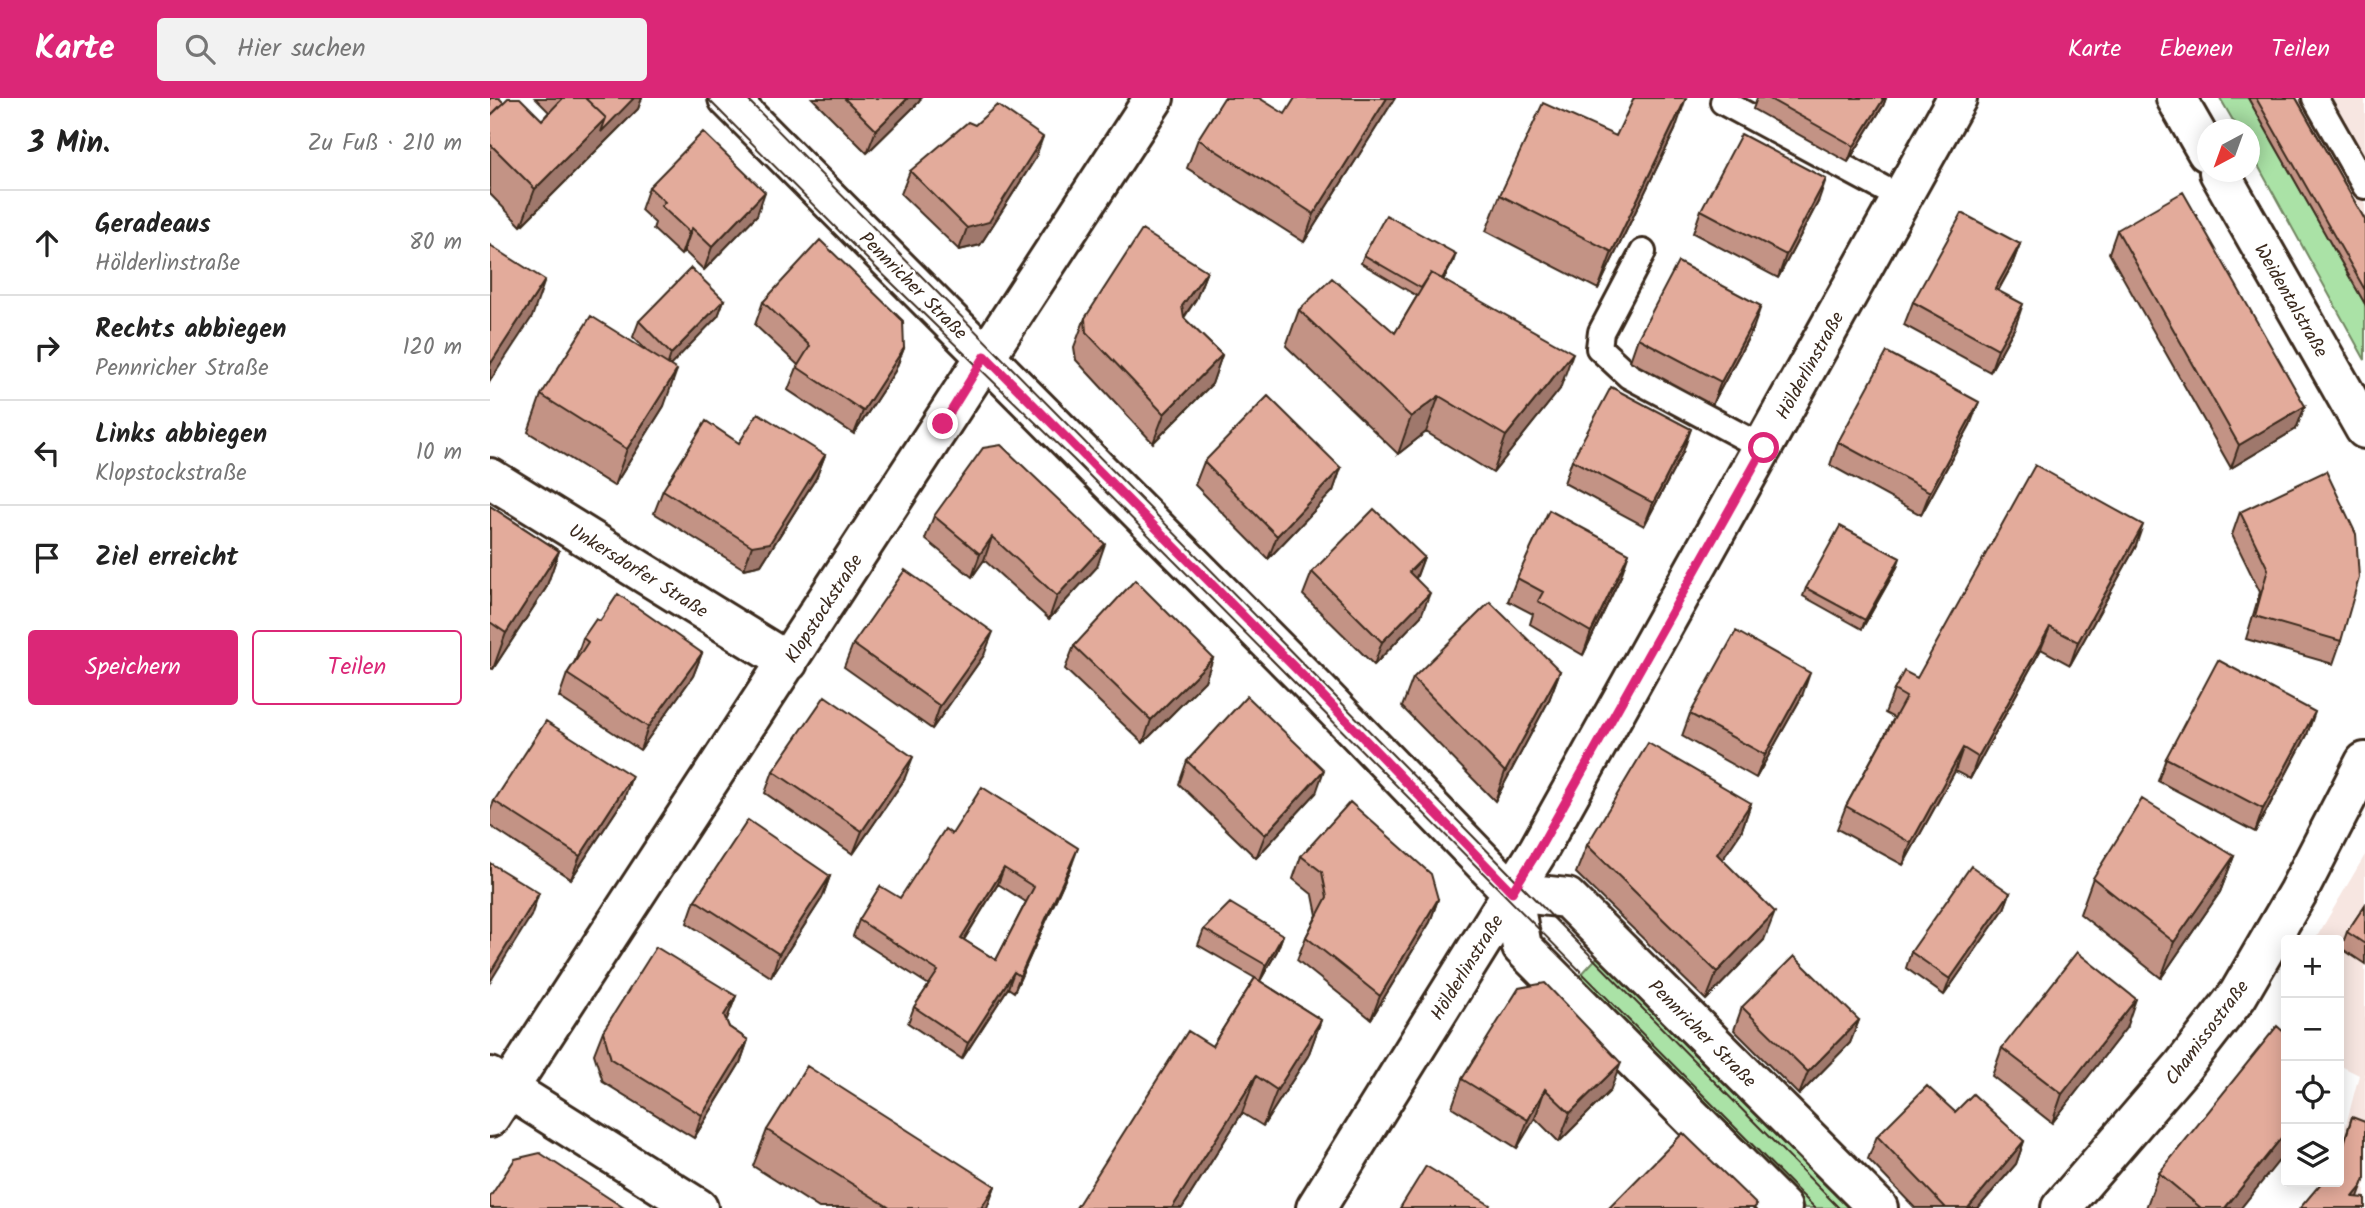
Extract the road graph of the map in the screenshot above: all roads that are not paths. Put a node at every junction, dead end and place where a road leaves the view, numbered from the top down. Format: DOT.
graph roads {
  1 [pos="728,98"];
  2 [pos="1154,98"];
  3 [pos="1957,98"];
  4 [pos="2176,98"];
  5 [pos="2315,98"];
  6 [pos="1723,102"];
  7 [pos="2197,135"];
  8 [pos="2225,182"];
  9 [pos="2365,186"];
  10 [pos="1901,198"];
  11 [pos="1643,252"];
  12 [pos="985,356"];
  13 [pos="2365,429"];
  14 [pos="1764,448"];
  15 [pos="490,478"];
  16 [pos="788,662"];
  17 [pos="2365,762"];
  18 [pos="1512,892"];
  19 [pos="496,1094"];
  20 [pos="698,1208"];
  21 [pos="1316,1208"];
  22 [pos="1782,1208"];
  23 [pos="1878,1208"];
  24 [pos="2060,1208"];
  1 -- 12 [label="street, Pennricher Straße"];
  2 -- 12 [label="street, Klopstockstraße"];
  3 -- 10 [label="street, Hölderlinstraße"];
  4 -- 7 [label="street"];
  5 -- 9 [label="lane"];
  6 -- 10 [label="lane"];
  8 -- 13 [label="street, Weidentalstraße"];
  10 -- 14 [label="street, Hölderlinstraße"];
  11 -- 14 [label="lane"];
  12 -- 16 [label="street, Klopstockstraße"];
  12 -- 18 [label="street, Pennricher Straße"];
  14 -- 18 [label="street, Hölderlinstraße"];
  15 -- 16 [label="street, Unkersdorfer Straße"];
  16 -- 19 [label="street, Klopstockstraße"];
  17 -- 24 [label="street, Chamissostraße"];
  18 -- 21 [label="street, Hölderlinstraße"];
  18 -- 22 [label="street"];
  18 -- 23 [label="street, Pennricher Straße"];
  19 -- 20 [label="street"];
}
